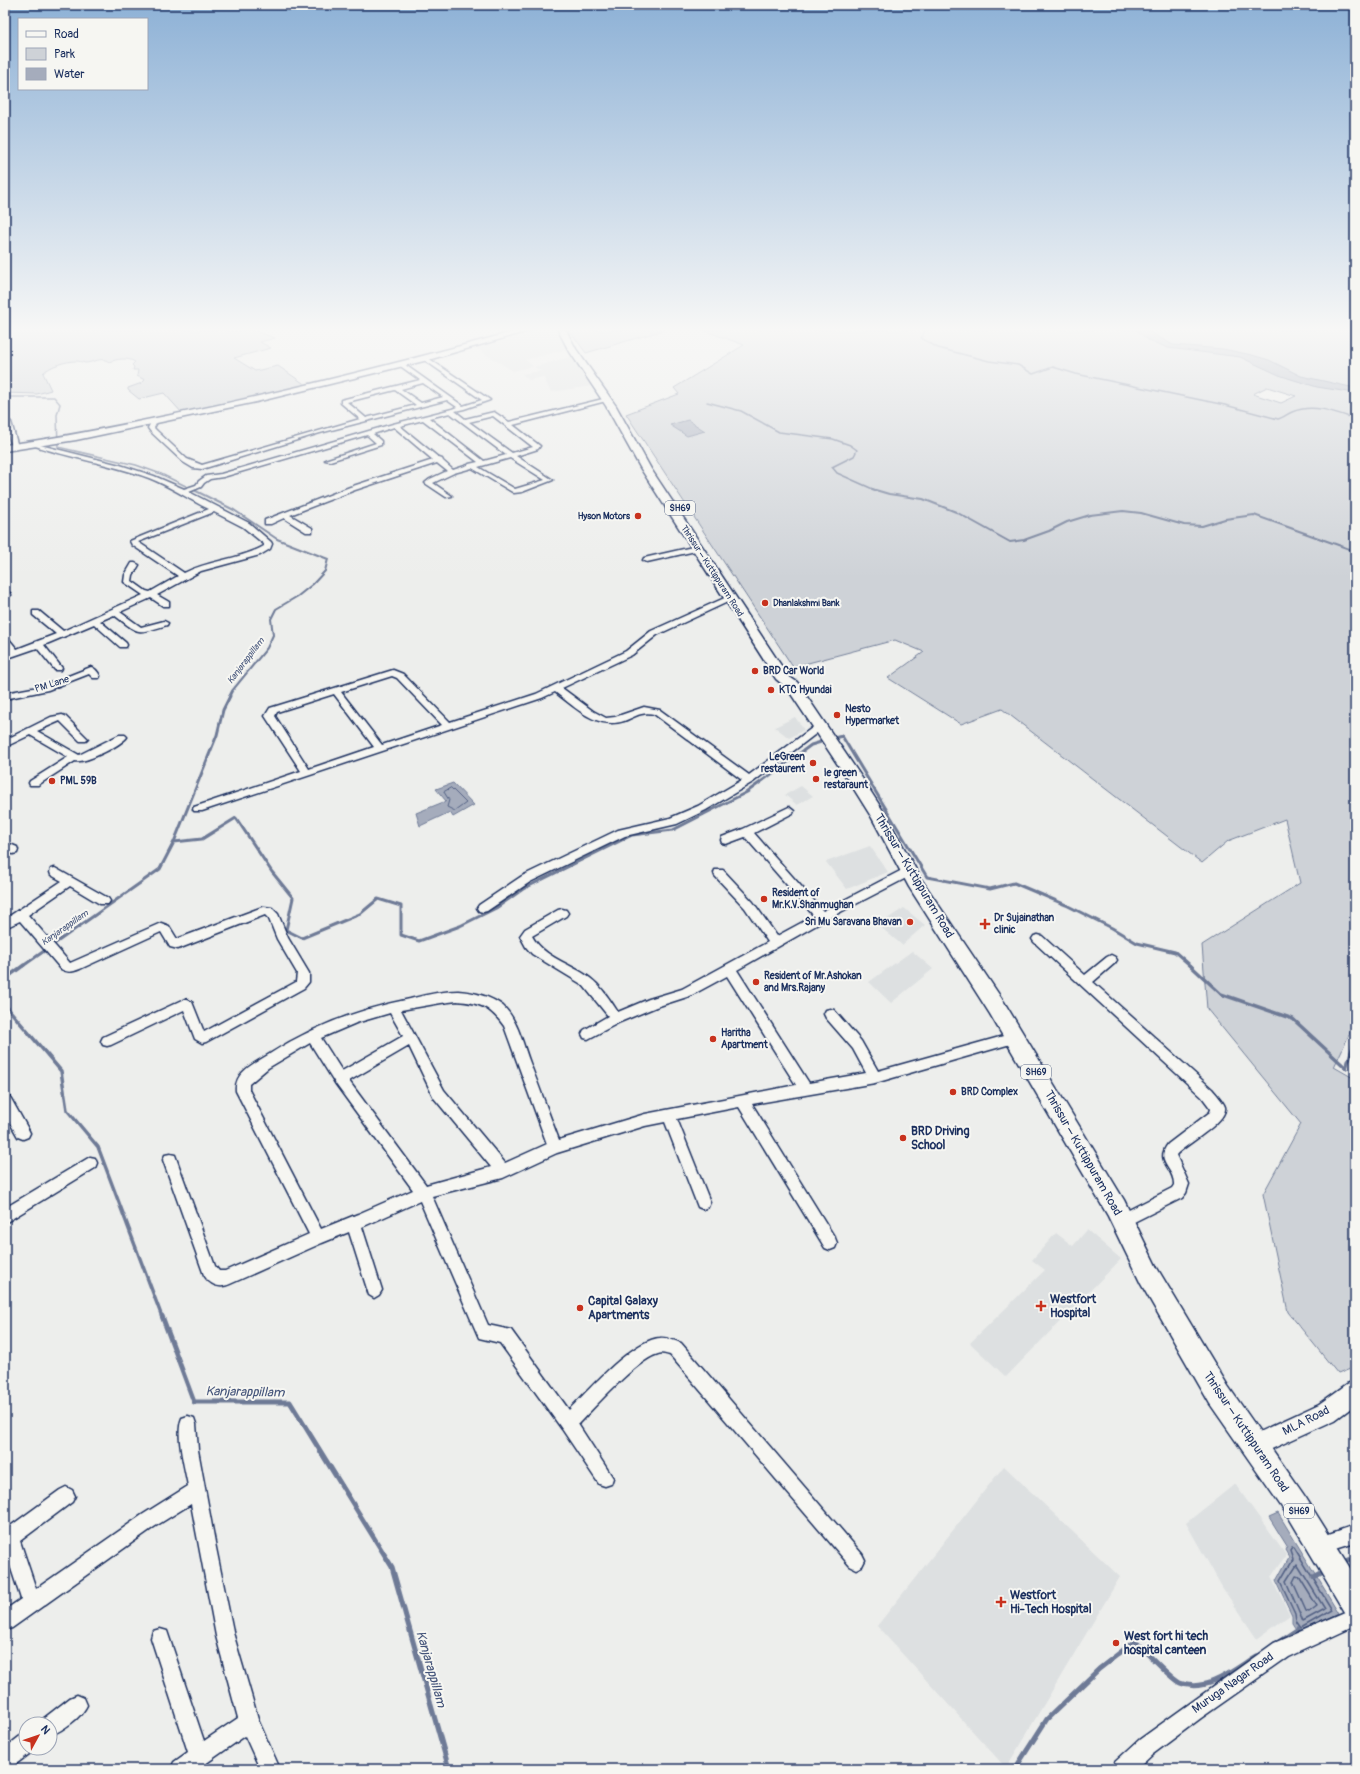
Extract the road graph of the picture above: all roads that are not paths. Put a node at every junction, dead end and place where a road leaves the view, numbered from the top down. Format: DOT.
graph roads {
  1 [pos="191,413"];
  2 [pos="356,413"];
  3 [pos="391,413"];
  4 [pos="442,413"];
  5 [pos="454,413"];
  6 [pos="554,413"];
  7 [pos="614,413"];
  8 [pos="621,413"];
  9 [pos="494,414"];
  10 [pos="424,418"];
  11 [pos="155,420"];
  12 [pos="365,420"];
  13 [pos="464,421"];
  14 [pos="8,422"];
  15 [pos="508,424"];
  16 [pos="396,426"];
  17 [pos="368,433"];
  18 [pos="39,444"];
  19 [pos="15,447"];
  20 [pos="5,448"];
  21 [pos="509,455"];
  22 [pos="328,460"];
  23 [pos="440,460"];
  24 [pos="482,462"];
  25 [pos="471,465"];
  26 [pos="202,467"];
  27 [pos="452,472"];
  28 [pos="208,478"];
  29 [pos="186,492"];
  30 [pos="448,496"];
  31 [pos="215,509"];
  32 [pos="284,515"];
  33 [pos="268,522"];
  34 [pos="309,530"];
  35 [pos="697,548"];
  36 [pos="647,560"];
  37 [pos="135,565"];
  38 [pos="183,576"];
  39 [pos="152,594"];
  40 [pos="729,598"];
  41 [pos="166,604"];
  42 [pos="114,611"];
  43 [pos="36,613"];
  44 [pos="94,620"];
  45 [pos="164,623"];
  46 [pos="62,635"];
  47 [pos="5,640"];
  48 [pos="39,644"];
  49 [pos="123,645"];
  50 [pos="16,653"];
  51 [pos="5,656"];
  52 [pos="58,668"];
  53 [pos="96,676"];
  54 [pos="792,685"];
  55 [pos="556,688"];
  56 [pos="335,690"];
  57 [pos="5,696"];
  58 [pos="448,727"];
  59 [pos="818,727"];
  60 [pos="30,732"];
  61 [pos="122,737"];
  62 [pos="83,739"];
  63 [pos="5,744"];
  64 [pos="380,749"];
  65 [pos="75,757"];
  66 [pos="307,773"];
  67 [pos="749,780"];
  68 [pos="34,782"];
  69 [pos="198,809"];
  70 [pos="790,811"];
  71 [pos="747,832"];
  72 [pos="726,840"];
  73 [pos="55,872"];
  74 [pos="908,872"];
  75 [pos="719,873"];
  76 [pos="70,881"];
  77 [pos="104,901"];
  78 [pos="483,908"];
  79 [pos="562,913"];
  80 [pos="822,916"];
  81 [pos="18,917"];
  82 [pos="5,924"];
  83 [pos="1038,939"];
  84 [pos="775,943"];
  85 [pos="1110,960"];
  86 [pos="730,970"];
  87 [pos="1086,982"];
  88 [pos="393,1007"];
  89 [pos="830,1014"];
  90 [pos="616,1018"];
  91 [pos="588,1034"];
  92 [pos="312,1036"];
  93 [pos="411,1038"];
  94 [pos="1014,1038"];
  95 [pos="107,1041"];
  96 [pos="875,1077"];
  97 [pos="340,1079"];
  98 [pos="806,1089"];
  99 [pos="742,1100"];
  100 [pos="5,1101"];
  101 [pos="669,1115"];
  102 [pos="22,1133"];
  103 [pos="555,1147"];
  104 [pos="170,1160"];
  105 [pos="90,1163"];
  106 [pos="503,1170"];
  107 [pos="423,1192"];
  108 [pos="703,1202"];
  109 [pos="5,1216"];
  110 [pos="1122,1221"];
  111 [pos="354,1223"];
  112 [pos="318,1237"];
  113 [pos="830,1243"];
  114 [pos="374,1290"];
  115 [pos="1355,1392"];
  116 [pos="568,1423"];
  117 [pos="188,1424"];
  118 [pos="1254,1446"];
  119 [pos="605,1478"];
  120 [pos="197,1490"];
  121 [pos="66,1496"];
  122 [pos="1355,1534"];
  123 [pos="8,1539"];
  124 [pos="1329,1559"];
  125 [pos="856,1560"];
  126 [pos="31,1602"];
  127 [pos="1355,1602"];
  128 [pos="1355,1617"];
  129 [pos="5,1621"];
  130 [pos="160,1638"];
  131 [pos="77,1705"];
  132 [pos="58,1720"];
  133 [pos="250,1722"];
  134 [pos="18,1750"];
  135 [pos="199,1756"];
  136 [pos="5,1760"];
  137 [pos="181,1769"];
  138 [pos="270,1769"];
  139 [pos="1122,1769"];
  1 -- 11 [label="main road"];
  2 -- 12 [label="street"];
  3 -- 12 [label="street"];
  4 -- 10 [label="street"];
  5 -- 13 [label="street"];
  6 -- 15 [label="street"];
  7 -- 35 [label="main road, Thrissur – Kuttippuram Road"];
  8 -- 54 [label="main road, Thrissur – Kuttippuram Road / SH69"];
  9 -- 13 [label="street"];
  9 -- 15 [label="street"];
  10 -- 16 [label="street"];
  10 -- 24 [label="street"];
  11 -- 18 [label="main road"];
  11 -- 26 [label="street"];
  12 -- 26 [label="street"];
  13 -- 21 [label="street"];
  14 -- 19 [label="street"];
  15 -- 21 [label="street"];
  16 -- 17 [label="street"];
  16 -- 23 [label="street"];
  17 -- 22 [label="street"];
  17 -- 28 [label="street"];
  18 -- 19 [label="main road"];
  18 -- 29 [label="street"];
  19 -- 20 [label="main road"];
  21 -- 24 [label="street"];
  21 -- 25 [label="street"];
  23 -- 27 [label="street"];
  23 -- 32 [label="street"];
  24 -- 25 [label="street"];
  25 -- 27 [label="street"];
  26 -- 28 [label="street"];
  27 -- 30 [label="street"];
  28 -- 29 [label="street"];
  29 -- 31 [label="street"];
  31 -- 38 [label="street"];
  31 -- 38 [label="street"];
  32 -- 33 [label="street"];
  32 -- 34 [label="street"];
  35 -- 36 [label="street"];
  35 -- 40 [label="main road, Thrissur – Kuttippuram Road"];
  37 -- 39 [label="street"];
  38 -- 39 [label="street"];
  39 -- 41 [label="street"];
  39 -- 42 [label="street"];
  40 -- 54 [label="main road, Thrissur – Kuttippuram Road"];
  40 -- 55 [label="street"];
  42 -- 44 [label="street"];
  42 -- 45 [label="street"];
  43 -- 46 [label="street"];
  44 -- 46 [label="street"];
  44 -- 49 [label="street"];
  46 -- 48 [label="street"];
  47 -- 50 [label="street"];
  48 -- 50 [label="street"];
  48 -- 52 [label="street"];
  50 -- 51 [label="street"];
  53 -- 57 [label="street, PM Lane"];
  54 -- 59 [label="main road, Thrissur – Kuttippuram Road / SH69"];
  55 -- 58 [label="street"];
  55 -- 67 [label="street"];
  56 -- 58 [label="street"];
  56 -- 64 [label="street"];
  56 -- 66 [label="street"];
  58 -- 64 [label="street"];
  59 -- 67 [label="street"];
  59 -- 74 [label="main road, Thrissur – Kuttippuram Road / SH69"];
  60 -- 62 [label="street"];
  60 -- 63 [label="street"];
  60 -- 65 [label="street"];
  61 -- 65 [label="street"];
  64 -- 66 [label="street"];
  65 -- 68 [label="street"];
  66 -- 69 [label="street"];
  67 -- 78 [label="street"];
  70 -- 71 [label="street"];
  71 -- 72 [label="street"];
  71 -- 80 [label="street"];
  73 -- 76 [label="street"];
  74 -- 80 [label="street"];
  74 -- 94 [label="main road, Thrissur – Kuttippuram Road / SH69"];
  75 -- 84 [label="street"];
  76 -- 77 [label="street"];
  76 -- 81 [label="street"];
  79 -- 90 [label="street"];
  80 -- 84 [label="street"];
  81 -- 82 [label="street"];
  81 -- 95 [label="street"];
  83 -- 87 [label="street"];
  84 -- 86 [label="street"];
  85 -- 87 [label="street"];
  86 -- 90 [label="street"];
  86 -- 98 [label="street"];
  87 -- 110 [label="street"];
  88 -- 92 [label="street"];
  88 -- 93 [label="street"];
  88 -- 103 [label="street"];
  89 -- 96 [label="street"];
  90 -- 91 [label="street"];
  92 -- 97 [label="street"];
  92 -- 112 [label="street"];
  93 -- 97 [label="street"];
  93 -- 106 [label="street"];
  94 -- 96 [label="street"];
  94 -- 110 [label="main road, Thrissur – Kuttippuram Road / SH69"];
  96 -- 98 [label="street"];
  97 -- 107 [label="street"];
  98 -- 99 [label="street"];
  99 -- 101 [label="street"];
  99 -- 113 [label="street"];
  100 -- 102 [label="street"];
  101 -- 103 [label="street"];
  101 -- 108 [label="street"];
  103 -- 106 [label="street"];
  104 -- 112 [label="street"];
  105 -- 109 [label="street"];
  106 -- 107 [label="street"];
  107 -- 111 [label="street"];
  107 -- 116 [label="street"];
  110 -- 118 [label="main road, Thrissur – Kuttippuram Road / SH69"];
  111 -- 112 [label="street"];
  111 -- 114 [label="street"];
  115 -- 118 [label="main road, MLA Road"];
  116 -- 119 [label="street"];
  116 -- 125 [label="street"];
  117 -- 120 [label="street"];
  118 -- 124 [label="main road, Thrissur – Kuttippuram Road / SH69"];
  120 -- 126 [label="street"];
  120 -- 133 [label="street"];
  121 -- 123 [label="street"];
  122 -- 124 [label="street"];
  123 -- 126 [label="street"];
  124 -- 127 [label="main road, Thrissur – Kuttippuram Road / SH69"];
  126 -- 129 [label="street"];
  128 -- 139 [label="street, Muruga Nagar Road"];
  130 -- 135 [label="street"];
  131 -- 132 [label="street"];
  133 -- 135 [label="street"];
  133 -- 138 [label="street"];
  134 -- 136 [label="street"];
  135 -- 137 [label="street"];
}
